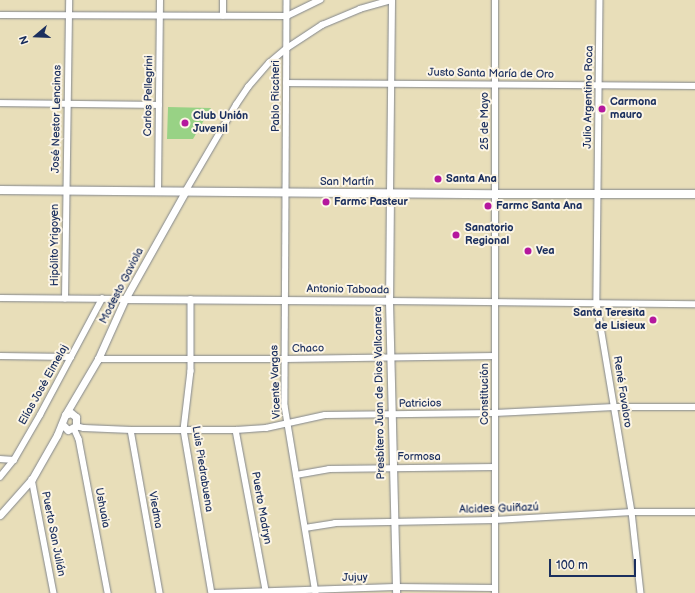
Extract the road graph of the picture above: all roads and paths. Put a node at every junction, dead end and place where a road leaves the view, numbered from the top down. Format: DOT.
graph roads {
  1 [pos="69,0"];
  2 [pos="160,0"];
  3 [pos="223,0"];
  4 [pos="287,0"];
  5 [pos="320,0"];
  6 [pos="392,0"];
  7 [pos="495,0"];
  8 [pos="600,0"];
  9 [pos="0,15"];
  10 [pos="69,15"];
  11 [pos="160,15"];
  12 [pos="223,16"];
  13 [pos="287,16"];
  14 [pos="287,48"];
  15 [pos="286,83"];
  16 [pos="392,84"];
  17 [pos="495,84"];
  18 [pos="599,86"];
  19 [pos="695,86"];
  20 [pos="0,103"];
  21 [pos="67,103"];
  22 [pos="159,105"];
  23 [pos="0,190"];
  24 [pos="66,190"];
  25 [pos="158,192"];
  26 [pos="185,192"];
  27 [pos="390,192"];
  28 [pos="286,193"];
  29 [pos="495,194"];
  30 [pos="598,194"];
  31 [pos="695,194"];
  32 [pos="0,298"];
  33 [pos="65,299"];
  34 [pos="102,299"];
  35 [pos="125,299"];
  36 [pos="191,299"];
  37 [pos="285,300"];
  38 [pos="389,301"];
  39 [pos="495,301"];
  40 [pos="597,303"];
  41 [pos="695,304"];
  42 [pos="0,356"];
  43 [pos="495,356"];
  44 [pos="391,357"];
  45 [pos="71,358"];
  46 [pos="98,359"];
  47 [pos="190,359"];
  48 [pos="284,359"];
  49 [pos="80,391"];
  50 [pos="614,407"];
  51 [pos="695,407"];
  52 [pos="495,413"];
  53 [pos="392,414"];
  54 [pos="65,415"];
  55 [pos="76,417"];
  56 [pos="287,422"];
  57 [pos="62,424"];
  58 [pos="73,428"];
  59 [pos="131,430"];
  60 [pos="184,430"];
  61 [pos="236,430"];
  62 [pos="57,434"];
  63 [pos="0,459"];
  64 [pos="14,460"];
  65 [pos="393,468"];
  66 [pos="495,468"];
  67 [pos="296,475"];
  68 [pos="0,477"];
  69 [pos="32,480"];
  70 [pos="632,512"];
  71 [pos="695,512"];
  72 [pos="0,515"];
  73 [pos="495,520"];
  74 [pos="394,521"];
  75 [pos="305,528"];
  76 [pos="396,590"];
  77 [pos="266,591"];
  78 [pos="316,591"];
  79 [pos="495,591"];
  80 [pos="54,593"];
  81 [pos="108,593"];
  82 [pos="160,593"];
  83 [pos="213,593"];
  84 [pos="641,593"];
  1 -- 10 [label="street, José Nestor Lencinas"];
  2 -- 11 [label="street, Carlos Pellegrini"];
  3 -- 12 [label="street"];
  4 -- 13 [label="street, Pablo Riccheri"];
  5 -- 13 [label="street"];
  6 -- 14 [label="street"];
  6 -- 16 [label="street"];
  7 -- 17 [label="street, 25 de Mayo"];
  8 -- 18 [label="street, Julio Argentino Roca"];
  9 -- 10 [label="street"];
  10 -- 11 [label="street"];
  10 -- 21 [label="street, José Nestor Lencinas"];
  11 -- 12 [label="street"];
  11 -- 22 [label="street, Carlos Pellegrini"];
  12 -- 13 [label="street"];
  13 -- 14 [label="street, Pablo Riccheri"];
  14 -- 15 [label="street, Pablo Riccheri"];
  14 -- 26 [label="street"];
  15 -- 16 [label="street, Justo Santa María de Oro"];
  15 -- 28 [label="street, Pablo Riccheri"];
  16 -- 17 [label="street, Justo Santa María de Oro"];
  16 -- 27 [label="street"];
  17 -- 18 [label="street, Justo Santa María de Oro"];
  17 -- 29 [label="street, 25 de Mayo"];
  18 -- 19 [label="street, Justo Santa María de Oro"];
  18 -- 30 [label="street, Julio Argentino Roca"];
  20 -- 21 [label="street"];
  21 -- 22 [label="street"];
  21 -- 24 [label="street, José Nestor Lencinas"];
  22 -- 25 [label="street, Carlos Pellegrini"];
  23 -- 24 [label="main road, San Martín"];
  24 -- 25 [label="main road, San Martín"];
  24 -- 33 [label="street, Hipólito Yrigoyen"];
  25 -- 26 [label="main road, San Martín"];
  26 -- 28 [label="main road, San Martín"];
  26 -- 35 [label="street, Modesto Gaviola"];
  27 -- 28 [label="main road, San Martín"];
  27 -- 29 [label="main road, San Martín"];
  27 -- 38 [label="street, Presbítero Juan de Dios Vallcanera"];
  28 -- 37 [label="street, Vicente Vargas"];
  29 -- 30 [label="main road, San Martín"];
  29 -- 39 [label="street, Constitución"];
  30 -- 31 [label="main road, San Martín"];
  30 -- 40 [label="street, René Favaloro"];
  32 -- 33 [label="street, Antonio Taboada"];
  33 -- 34 [label="street, Antonio Taboada"];
  34 -- 35 [label="street, Antonio Taboada"];
  34 -- 45 [label="street, Elías José Elmelaj"];
  35 -- 36 [label="street, Antonio Taboada"];
  35 -- 46 [label="street, Modesto Gaviola"];
  36 -- 37 [label="street, Antonio Taboada"];
  36 -- 47 [label="street, Luis Piedrabuena"];
  37 -- 38 [label="street, Antonio Taboada"];
  37 -- 48 [label="street, Vicente Vargas"];
  38 -- 39 [label="street, Antonio Taboada"];
  38 -- 44 [label="street, Presbítero Juan de Dios Vallcanera"];
  39 -- 40 [label="street, Antonio Taboada"];
  39 -- 43 [label="street, Constitución"];
  40 -- 41 [label="street, Antonio Taboada"];
  40 -- 50 [label="street, René Favaloro"];
  42 -- 45 [label="street"];
  43 -- 44 [label="street, Chaco"];
  43 -- 52 [label="street, Constitución"];
  44 -- 48 [label="street, Chaco"];
  44 -- 53 [label="street, Presbítero Juan de Dios Vallcanera"];
  45 -- 64 [label="street, Elías José Elmelaj"];
  46 -- 47 [label="street, Chaco"];
  46 -- 49 [label="street, Modesto Gaviola"];
  47 -- 48 [label="street, Chaco"];
  47 -- 60 [label="street, Luis Piedrabuena"];
  48 -- 56 [label="street, Vicente Vargas"];
  49 -- 54 [label="street, Modesto Gaviola"];
  49 -- 55 [label="street, Modesto Gaviola"];
  50 -- 51 [label="street, Patricios"];
  50 -- 52 [label="street, Patricios"];
  50 -- 70 [label="street, René Favaloro"];
  52 -- 53 [label="street, Patricios"];
  52 -- 66 [label="street, Constitución"];
  53 -- 56 [label="street, Patricios"];
  53 -- 65 [label="street, Presbítero Juan de Dios Vallcanera"];
  54 -- 55 [label="street"];
  54 -- 57 [label="street, Modesto Gaviola"];
  55 -- 58 [label="street, Modesto Gaviola"];
  56 -- 61 [label="street, Patricios"];
  56 -- 67 [label="street, Vicente Vargas"];
  57 -- 58 [label="street"];
  57 -- 62 [label="street, Modesto Gaviola"];
  58 -- 59 [label="street, Patricios"];
  58 -- 62 [label="street"];
  58 -- 81 [label="street, Ushuaia"];
  59 -- 60 [label="street, Patricios"];
  59 -- 82 [label="street, Viedma"];
  60 -- 61 [label="street, Patricios"];
  60 -- 83 [label="street, Luis Piedrabuena"];
  61 -- 77 [label="street, Puerto Madryn"];
  62 -- 69 [label="street, Modesto Gaviola"];
  63 -- 64 [label="street"];
  64 -- 68 [label="street, Elías José Elmelaj"];
  65 -- 66 [label="street, Formosa"];
  65 -- 67 [label="street, Formosa"];
  65 -- 74 [label="street, Presbítero Juan de Dios Vallcanera"];
  66 -- 73 [label="street, Constitución"];
  67 -- 75 [label="street, Vicente Vargas"];
  69 -- 72 [label="street, Modesto Gaviola"];
  69 -- 80 [label="street, Puerto San Julián"];
  70 -- 71 [label="street, Alcides Guiñazú"];
  70 -- 73 [label="street, Alcides Guiñazú"];
  70 -- 84 [label="street, René Favaloro"];
  73 -- 74 [label="street, Alcides Guiñazú"];
  73 -- 79 [label="street, Constitución"];
  74 -- 75 [label="street, Alcides Guiñazú"];
  74 -- 76 [label="street, Presbítero Juan de Dios Vallcanera"];
  75 -- 78 [label="street, Vicente Vargas"];
  76 -- 78 [label="street, Jujuy"];
  76 -- 79 [label="street, Jujuy"];
  77 -- 78 [label="street, Jujuy"];
  77 -- 83 [label="street, Jujuy"];
}
